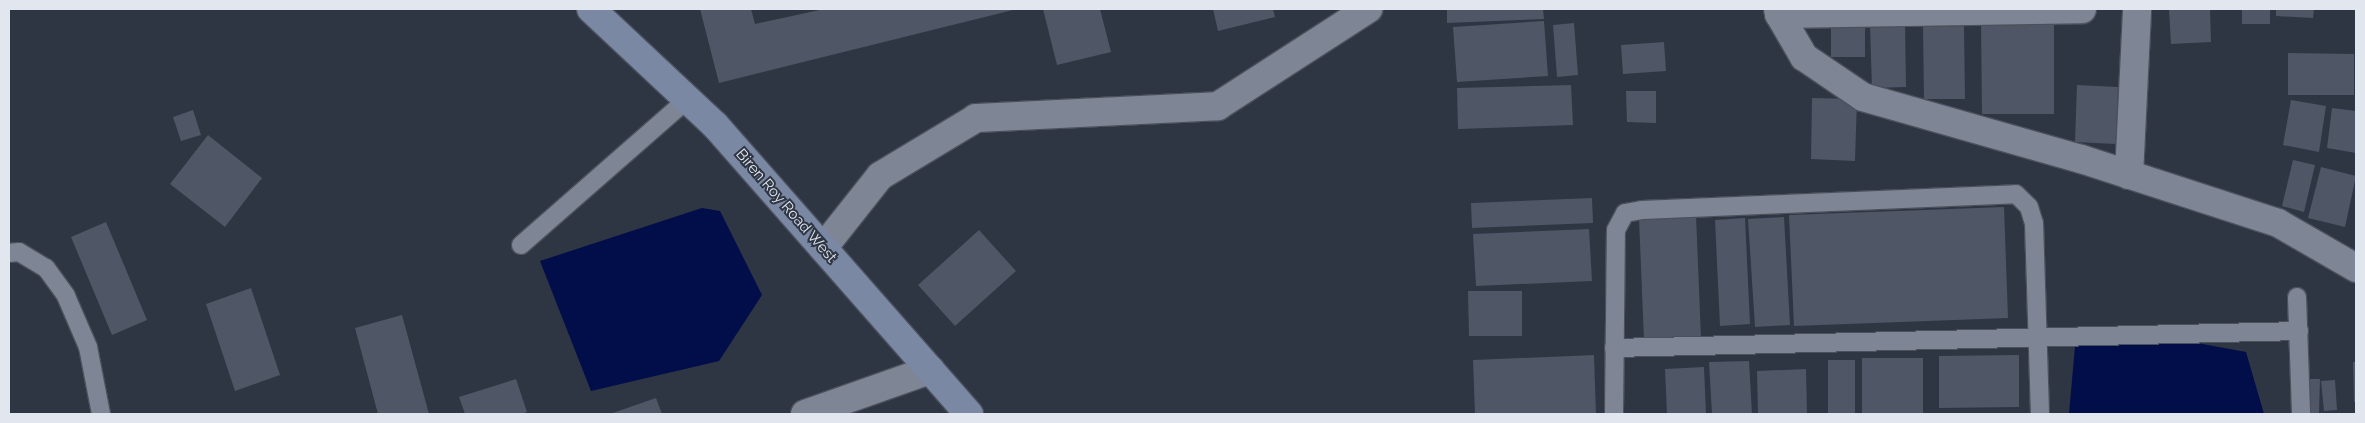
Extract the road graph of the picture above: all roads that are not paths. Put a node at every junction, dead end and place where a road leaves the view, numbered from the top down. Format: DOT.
graph roads {
  1 [pos="591,9"];
  2 [pos="1368,9"];
  3 [pos="2082,9"];
  4 [pos="2137,9"];
  5 [pos="1778,11"];
  6 [pos="688,100"];
  7 [pos="2129,174"];
  8 [pos="521,245"];
  9 [pos="823,248"];
  10 [pos="9,253"];
  11 [pos="2356,267"];
  12 [pos="2297,297"];
  13 [pos="2299,331"];
  14 [pos="2038,338"];
  15 [pos="1614,348"];
  16 [pos="930,370"];
  17 [pos="101,414"];
  18 [pos="805,414"];
  19 [pos="969,414"];
  20 [pos="1614,414"];
  21 [pos="2040,414"];
  22 [pos="2301,414"];
  1 -- 6 [label="main road, Biren Roy Road West"];
  2 -- 9 [label="street"];
  3 -- 5 [label="street"];
  4 -- 7 [label="street"];
  5 -- 7 [label="street"];
  6 -- 8 [label="lane"];
  6 -- 9 [label="main road, Biren Roy Road West"];
  7 -- 11 [label="street"];
  9 -- 16 [label="main road, Biren Roy Road West"];
  10 -- 17 [label="lane"];
  12 -- 13 [label="lane"];
  13 -- 14 [label="lane"];
  13 -- 22 [label="lane"];
  14 -- 15 [label="lane"];
  14 -- 15 [label="lane"];
  14 -- 21 [label="lane"];
  15 -- 20 [label="lane"];
  16 -- 18 [label="street"];
  16 -- 19 [label="main road, Biren Roy Road West"];
}
